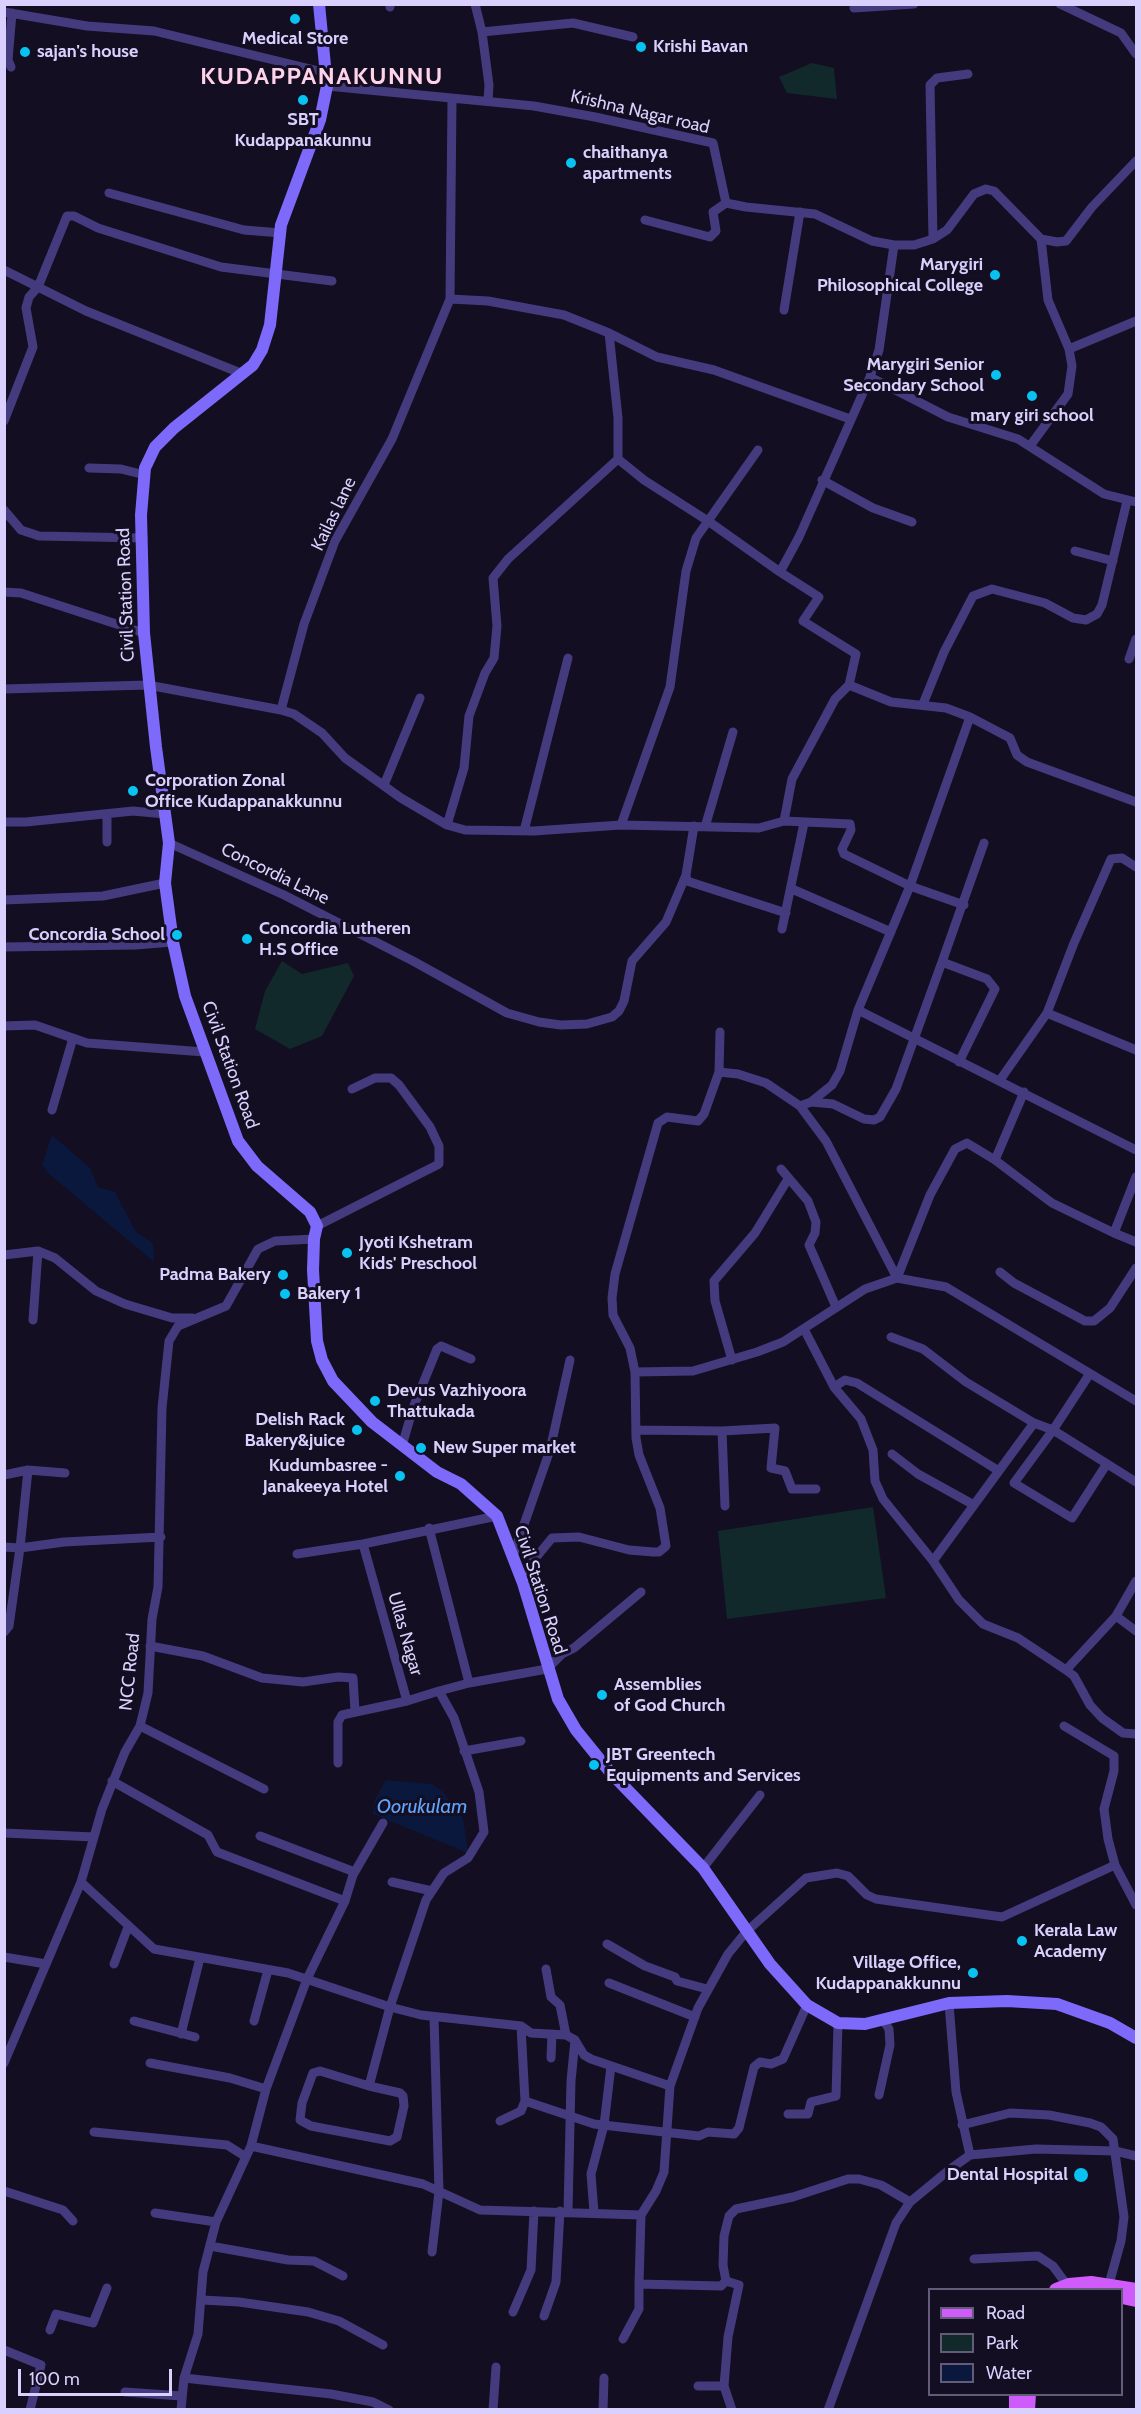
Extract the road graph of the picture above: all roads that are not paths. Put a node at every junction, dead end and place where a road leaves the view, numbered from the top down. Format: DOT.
graph roads {
  1 [pos="319,4"];
  2 [pos="475,4"];
  3 [pos="914,4"];
  4 [pos="1060,4"];
  5 [pos="854,8"];
  6 [pos="8,12"];
  7 [pos="482,32"];
  8 [pos="633,37"];
  9 [pos="1137,54"];
  10 [pos="11,67"];
  11 [pos="968,74"];
  12 [pos="327,80"];
  13 [pos="452,100"];
  14 [pos="488,101"];
  15 [pos="1137,161"];
  16 [pos="109,193"];
  17 [pos="726,203"];
  18 [pos="800,212"];
  19 [pos="645,220"];
  20 [pos="280,233"];
  21 [pos="933,239"];
  22 [pos="1041,239"];
  23 [pos="894,245"];
  24 [pos="4,270"];
  25 [pos="276,275"];
  26 [pos="332,281"];
  27 [pos="38,287"];
  28 [pos="450,299"];
  29 [pos="784,309"];
  30 [pos="1137,321"];
  31 [pos="609,333"];
  32 [pos="1069,349"];
  33 [pos="243,374"];
  34 [pos="870,377"];
  35 [pos="850,418"];
  36 [pos="4,421"];
  37 [pos="1030,446"];
  38 [pos="758,450"];
  39 [pos="618,459"];
  40 [pos="89,468"];
  41 [pos="145,475"];
  42 [pos="822,480"];
  43 [pos="1132,502"];
  44 [pos="4,510"];
  45 [pos="708,521"];
  46 [pos="912,522"];
  47 [pos="143,538"];
  48 [pos="1075,551"];
  49 [pos="1113,561"];
  50 [pos="780,572"];
  51 [pos="4,592"];
  52 [pos="144,633"];
  53 [pos="1137,639"];
  54 [pos="568,658"];
  55 [pos="1129,659"];
  56 [pos="148,685"];
  57 [pos="849,685"];
  58 [pos="4,689"];
  59 [pos="420,698"];
  60 [pos="923,704"];
  61 [pos="281,710"];
  62 [pos="970,717"];
  63 [pos="733,732"];
  64 [pos="384,785"];
  65 [pos="1137,802"];
  66 [pos="107,814"];
  67 [pos="165,814"];
  68 [pos="784,821"];
  69 [pos="4,822"];
  70 [pos="804,823"];
  71 [pos="447,825"];
  72 [pos="621,825"];
  73 [pos="694,826"];
  74 [pos="705,827"];
  75 [pos="524,831"];
  76 [pos="107,842"];
  77 [pos="169,843"];
  78 [pos="984,843"];
  79 [pos="1137,867"];
  80 [pos="686,875"];
  81 [pos="165,883"];
  82 [pos="910,886"];
  83 [pos="792,889"];
  84 [pos="4,900"];
  85 [pos="964,904"];
  86 [pos="786,914"];
  87 [pos="782,929"];
  88 [pos="891,932"];
  89 [pos="173,942"];
  90 [pos="4,947"];
  91 [pos="942,962"];
  92 [pos="858,1010"];
  93 [pos="1047,1013"];
  94 [pos="4,1026"];
  95 [pos="720,1032"];
  96 [pos="73,1038"];
  97 [pos="913,1038"];
  98 [pos="1137,1050"];
  99 [pos="204,1052"];
  100 [pos="959,1062"];
  101 [pos="719,1072"];
  102 [pos="1000,1080"];
  103 [pos="352,1089"];
  104 [pos="1024,1092"];
  105 [pos="811,1102"];
  106 [pos="800,1106"];
  107 [pos="52,1110"];
  108 [pos="1137,1150"];
  109 [pos="995,1160"];
  110 [pos="781,1169"];
  111 [pos="1137,1177"];
  112 [pos="788,1179"];
  113 [pos="318,1226"];
  114 [pos="1114,1233"];
  115 [pos="314,1239"];
  116 [pos="1137,1242"];
  117 [pos="38,1251"];
  118 [pos="5,1256"];
  119 [pos="1137,1268"];
  120 [pos="1000,1272"];
  121 [pos="897,1278"];
  122 [pos="836,1307"];
  123 [pos="197,1318"];
  124 [pos="33,1320"];
  125 [pos="804,1329"];
  126 [pos="891,1337"];
  127 [pos="471,1359"];
  128 [pos="570,1360"];
  129 [pos="732,1360"];
  130 [pos="635,1372"];
  131 [pos="1089,1375"];
  132 [pos="834,1387"];
  133 [pos="1137,1401"];
  134 [pos="1034,1423"];
  135 [pos="636,1430"];
  136 [pos="1053,1430"];
  137 [pos="722,1431"];
  138 [pos="402,1446"];
  139 [pos="892,1454"];
  140 [pos="1106,1465"];
  141 [pos="28,1470"];
  142 [pos="999,1471"];
  143 [pos="65,1473"];
  144 [pos="4,1475"];
  145 [pos="1137,1482"];
  146 [pos="816,1490"];
  147 [pos="974,1505"];
  148 [pos="725,1506"];
  149 [pos="497,1516"];
  150 [pos="429,1528"];
  151 [pos="161,1537"];
  152 [pos="363,1544"];
  153 [pos="4,1547"];
  154 [pos="20,1548"];
  155 [pos="297,1554"];
  156 [pos="513,1556"];
  157 [pos="933,1560"];
  158 [pos="1137,1581"];
  159 [pos="523,1583"];
  160 [pos="640,1592"];
  161 [pos="1116,1616"];
  162 [pos="1137,1631"];
  163 [pos="4,1632"];
  164 [pos="150,1646"];
  165 [pos="547,1669"];
  166 [pos="1066,1670"];
  167 [pos="469,1683"];
  168 [pos="439,1691"];
  169 [pos="407,1701"];
  170 [pos="355,1712"];
  171 [pos="140,1725"];
  172 [pos="1064,1726"];
  173 [pos="1137,1734"];
  174 [pos="521,1741"];
  175 [pos="464,1751"];
  176 [pos="338,1763"];
  177 [pos="112,1781"];
  178 [pos="264,1789"];
  179 [pos="760,1795"];
  180 [pos="383,1823"];
  181 [pos="4,1833"];
  182 [pos="260,1836"];
  183 [pos="94,1837"];
  184 [pos="1115,1865"];
  185 [pos="703,1868"];
  186 [pos="353,1875"];
  187 [pos="81,1882"];
  188 [pos="392,1882"];
  189 [pos="432,1891"];
  190 [pos="345,1902"];
  191 [pos="1137,1905"];
  192 [pos="128,1927"];
  193 [pos="746,1932"];
  194 [pos="607,1944"];
  195 [pos="4,1957"];
  196 [pos="200,1958"];
  197 [pos="46,1964"];
  198 [pos="114,1964"];
  199 [pos="546,1969"];
  200 [pos="268,1970"];
  201 [pos="307,1979"];
  202 [pos="609,1983"];
  203 [pos="707,1989"];
  204 [pos="949,2003"];
  205 [pos="807,2005"];
  206 [pos="390,2007"];
  207 [pos="434,2017"];
  208 [pos="694,2017"];
  209 [pos="883,2020"];
  210 [pos="134,2021"];
  211 [pos="254,2021"];
  212 [pos="838,2022"];
  213 [pos="521,2026"];
  214 [pos="181,2034"];
  215 [pos="552,2034"];
  216 [pos="566,2035"];
  217 [pos="195,2037"];
  218 [pos="1137,2038"];
  219 [pos="575,2040"];
  220 [pos="551,2058"];
  221 [pos="4,2063"];
  222 [pos="150,2063"];
  223 [pos="611,2066"];
  224 [pos="369,2086"];
  225 [pos="670,2086"];
  226 [pos="266,2089"];
  227 [pos="879,2095"];
  228 [pos="525,2101"];
  229 [pos="788,2114"];
  230 [pos="570,2117"];
  231 [pos="500,2121"];
  232 [pos="604,2125"];
  233 [pos="962,2125"];
  234 [pos="94,2132"];
  235 [pos="668,2133"];
  236 [pos="250,2146"];
  237 [pos="1115,2151"];
  238 [pos="970,2155"];
  239 [pos="1137,2156"];
  240 [pos="246,2157"];
  241 [pos="4,2191"];
  242 [pos="439,2192"];
  243 [pos="910,2202"];
  244 [pos="534,2211"];
  245 [pos="564,2211"];
  246 [pos="594,2212"];
  247 [pos="155,2213"];
  248 [pos="641,2215"];
  249 [pos="73,2221"];
  250 [pos="216,2222"];
  251 [pos="210,2246"];
  252 [pos="432,2252"];
  253 [pos="974,2259"];
  254 [pos="343,2276"];
  255 [pos="726,2281"];
  256 [pos="639,2284"];
  257 [pos="1109,2284"];
  258 [pos="1061,2287"];
  259 [pos="107,2288"];
  260 [pos="1137,2290"];
  261 [pos="202,2300"];
  262 [pos="513,2312"];
  263 [pos="544,2316"];
  264 [pos="50,2330"];
  265 [pos="623,2339"];
  266 [pos="383,2345"];
  267 [pos="4,2350"];
  268 [pos="496,2367"];
  269 [pos="184,2378"];
  270 [pos="604,2378"];
  271 [pos="698,2386"];
  272 [pos="724,2386"];
  273 [pos="125,2392"];
  274 [pos="182,2396"];
  275 [pos="30,2409"];
  276 [pos="181,2409"];
  277 [pos="389,2409"];
  278 [pos="493,2409"];
  279 [pos="603,2409"];
  280 [pos="732,2409"];
  281 [pos="828,2409"];
  1 -- 12 [label="main road, Civil Station Road"];
  2 -- 7 [label="street"];
  3 -- 5 [label="street"];
  4 -- 9 [label="street"];
  6 -- 10 [label="street"];
  6 -- 12 [label="street, Krishna Nagar road"];
  7 -- 8 [label="street"];
  7 -- 14 [label="street"];
  11 -- 21 [label="street"];
  12 -- 13 [label="street, Krishna Nagar road"];
  12 -- 20 [label="main road, Civil Station Road"];
  13 -- 14 [label="street, Krishna Nagar road"];
  13 -- 28 [label="street, Kailas lane"];
  14 -- 17 [label="street, Krishna Nagar road"];
  15 -- 22 [label="street"];
  16 -- 20 [label="street"];
  17 -- 18 [label="street"];
  17 -- 19 [label="street"];
  18 -- 23 [label="street"];
  18 -- 29 [label="street"];
  20 -- 25 [label="main road, Civil Station Road"];
  21 -- 22 [label="street"];
  21 -- 23 [label="street"];
  22 -- 32 [label="street"];
  23 -- 34 [label="street"];
  24 -- 27 [label="street"];
  25 -- 26 [label="street"];
  25 -- 27 [label="street"];
  25 -- 33 [label="main road, Civil Station Road"];
  27 -- 33 [label="street"];
  27 -- 36 [label="street"];
  28 -- 31 [label="street"];
  28 -- 61 [label="street, Kailas lane"];
  30 -- 32 [label="street"];
  31 -- 35 [label="street"];
  31 -- 39 [label="street"];
  32 -- 37 [label="street"];
  33 -- 41 [label="main road, Civil Station Road"];
  34 -- 35 [label="street"];
  34 -- 37 [label="street"];
  35 -- 42 [label="street"];
  37 -- 43 [label="street"];
  38 -- 45 [label="street"];
  39 -- 45 [label="street"];
  39 -- 71 [label="street"];
  40 -- 41 [label="street"];
  41 -- 47 [label="main road, Civil Station Road"];
  42 -- 46 [label="street"];
  42 -- 50 [label="street"];
  43 -- 49 [label="street"];
  44 -- 47 [label="street"];
  45 -- 50 [label="street"];
  45 -- 72 [label="street"];
  47 -- 52 [label="main road, Civil Station Road"];
  48 -- 49 [label="street"];
  49 -- 60 [label="street"];
  50 -- 57 [label="street"];
  51 -- 52 [label="street"];
  52 -- 56 [label="main road, Civil Station Road"];
  53 -- 55 [label="street"];
  54 -- 75 [label="street"];
  56 -- 58 [label="street"];
  56 -- 61 [label="street"];
  56 -- 67 [label="main road, Civil Station Road"];
  57 -- 60 [label="street"];
  57 -- 68 [label="street"];
  59 -- 64 [label="street"];
  60 -- 62 [label="street"];
  61 -- 64 [label="street"];
  62 -- 65 [label="street"];
  62 -- 82 [label="street"];
  63 -- 74 [label="street"];
  64 -- 71 [label="street"];
  66 -- 67 [label="street"];
  66 -- 69 [label="street"];
  66 -- 76 [label="street"];
  67 -- 77 [label="main road, Civil Station Road"];
  68 -- 70 [label="street"];
  68 -- 74 [label="street"];
  70 -- 82 [label="street"];
  70 -- 83 [label="street"];
  71 -- 75 [label="street"];
  72 -- 73 [label="street"];
  72 -- 75 [label="street"];
  73 -- 74 [label="street"];
  73 -- 80 [label="street"];
  77 -- 80 [label="street, Concordia Lane"];
  77 -- 81 [label="main road, Civil Station Road"];
  78 -- 85 [label="street"];
  79 -- 93 [label="street"];
  80 -- 86 [label="street"];
  81 -- 84 [label="street"];
  81 -- 89 [label="main road, Civil Station Road"];
  82 -- 85 [label="street"];
  82 -- 88 [label="street"];
  83 -- 86 [label="street"];
  83 -- 88 [label="street"];
  85 -- 91 [label="street"];
  86 -- 87 [label="street"];
  88 -- 92 [label="street"];
  89 -- 90 [label="street"];
  89 -- 99 [label="main road, Civil Station Road"];
  91 -- 97 [label="street"];
  91 -- 100 [label="street"];
  92 -- 97 [label="street"];
  92 -- 105 [label="street"];
  93 -- 98 [label="street"];
  93 -- 102 [label="street"];
  94 -- 96 [label="street"];
  95 -- 101 [label="street"];
  96 -- 99 [label="street"];
  96 -- 107 [label="street"];
  97 -- 100 [label="street"];
  97 -- 105 [label="street"];
  99 -- 113 [label="main road, Civil Station Road"];
  100 -- 102 [label="street"];
  101 -- 106 [label="street"];
  101 -- 130 [label="street"];
  102 -- 104 [label="street"];
  103 -- 113 [label="street"];
  104 -- 108 [label="street"];
  104 -- 109 [label="street"];
  105 -- 106 [label="street"];
  106 -- 121 [label="street"];
  109 -- 114 [label="street"];
  109 -- 121 [label="street"];
  110 -- 112 [label="street"];
  111 -- 114 [label="street"];
  112 -- 122 [label="street"];
  112 -- 129 [label="street"];
  113 -- 115 [label="main road, Civil Station Road"];
  114 -- 116 [label="street"];
  115 -- 123 [label="street"];
  115 -- 138 [label="main road, Civil Station Road"];
  117 -- 118 [label="street"];
  117 -- 123 [label="street"];
  117 -- 124 [label="street"];
  119 -- 120 [label="street"];
  121 -- 122 [label="street"];
  121 -- 131 [label="street"];
  122 -- 125 [label="street"];
  123 -- 151 [label="street, NCC Road"];
  125 -- 129 [label="street"];
  125 -- 132 [label="street"];
  126 -- 134 [label="street"];
  127 -- 138 [label="street"];
  128 -- 156 [label="street"];
  129 -- 130 [label="street"];
  130 -- 135 [label="street"];
  131 -- 133 [label="street"];
  131 -- 136 [label="street"];
  132 -- 142 [label="street"];
  132 -- 157 [label="street"];
  134 -- 136 [label="street"];
  134 -- 142 [label="street"];
  135 -- 137 [label="street"];
  135 -- 159 [label="street"];
  136 -- 140 [label="street"];
  136 -- 140 [label="street"];
  137 -- 146 [label="street"];
  137 -- 148 [label="street"];
  138 -- 149 [label="main road, Civil Station Road"];
  139 -- 147 [label="street"];
  140 -- 145 [label="street"];
  141 -- 143 [label="street"];
  141 -- 144 [label="street"];
  141 -- 154 [label="street"];
  142 -- 147 [label="street"];
  147 -- 157 [label="street"];
  149 -- 150 [label="street"];
  149 -- 156 [label="main road, Civil Station Road"];
  150 -- 152 [label="street"];
  150 -- 167 [label="street"];
  151 -- 154 [label="street"];
  151 -- 164 [label="street, NCC Road"];
  152 -- 155 [label="street"];
  152 -- 169 [label="street, Ullas Nagar"];
  153 -- 154 [label="street"];
  154 -- 163 [label="street"];
  156 -- 159 [label="main road, Civil Station Road"];
  157 -- 166 [label="street"];
  158 -- 161 [label="street"];
  159 -- 165 [label="main road, Civil Station Road"];
  160 -- 165 [label="street"];
  161 -- 162 [label="street"];
  161 -- 166 [label="street"];
  164 -- 170 [label="street"];
  164 -- 171 [label="street, NCC Road"];
  165 -- 167 [label="street, Ullas Nagar"];
  165 -- 185 [label="main road, Civil Station Road"];
  166 -- 173 [label="street"];
  167 -- 168 [label="street, Ullas Nagar"];
  168 -- 169 [label="street, Ullas Nagar"];
  168 -- 175 [label="street"];
  169 -- 170 [label="street"];
  170 -- 176 [label="street"];
  171 -- 177 [label="street, NCC Road"];
  171 -- 178 [label="street"];
  172 -- 184 [label="street"];
  174 -- 175 [label="street"];
  175 -- 189 [label="street"];
  177 -- 183 [label="street, NCC Road"];
  177 -- 190 [label="street"];
  179 -- 185 [label="street"];
  180 -- 186 [label="street"];
  181 -- 183 [label="street"];
  182 -- 186 [label="street"];
  183 -- 187 [label="street, NCC Road"];
  184 -- 191 [label="street"];
  184 -- 193 [label="street"];
  185 -- 193 [label="main road, Civil Station Road"];
  186 -- 190 [label="street"];
  187 -- 192 [label="street"];
  187 -- 197 [label="street, NCC Road"];
  188 -- 189 [label="street"];
  189 -- 206 [label="street"];
  190 -- 201 [label="street"];
  192 -- 196 [label="street"];
  192 -- 198 [label="street"];
  193 -- 203 [label="street"];
  193 -- 205 [label="main road, Civil Station Road"];
  194 -- 203 [label="street"];
  195 -- 197 [label="street"];
  196 -- 200 [label="street"];
  196 -- 214 [label="street"];
  197 -- 221 [label="street, NCC Road"];
  199 -- 216 [label="street"];
  200 -- 201 [label="street"];
  200 -- 211 [label="street"];
  201 -- 206 [label="street"];
  201 -- 226 [label="street"];
  202 -- 208 [label="street"];
  203 -- 208 [label="street"];
  204 -- 209 [label="main road, Civil Station Road"];
  204 -- 218 [label="main road, Civil Station Road"];
  204 -- 233 [label="street"];
  205 -- 212 [label="main road, Civil Station Road"];
  205 -- 235 [label="street"];
  206 -- 207 [label="street"];
  206 -- 224 [label="street"];
  207 -- 213 [label="street"];
  207 -- 242 [label="street"];
  208 -- 225 [label="street"];
  209 -- 212 [label="main road, Civil Station Road"];
  209 -- 227 [label="street"];
  210 -- 214 [label="street"];
  212 -- 229 [label="street"];
  213 -- 215 [label="street"];
  213 -- 228 [label="street"];
  214 -- 217 [label="street"];
  215 -- 216 [label="street"];
  215 -- 220 [label="street"];
  216 -- 219 [label="street"];
  219 -- 223 [label="street"];
  219 -- 230 [label="street"];
  222 -- 226 [label="street"];
  223 -- 225 [label="street"];
  223 -- 232 [label="street"];
  224 -- 224 [label="street"];
  225 -- 235 [label="street"];
  226 -- 236 [label="street"];
  228 -- 230 [label="street"];
  228 -- 231 [label="street"];
  230 -- 232 [label="street"];
  230 -- 245 [label="street"];
  232 -- 235 [label="street"];
  232 -- 246 [label="street"];
  233 -- 237 [label="street"];
  233 -- 238 [label="street"];
  234 -- 240 [label="street"];
  235 -- 248 [label="street"];
  236 -- 240 [label="street"];
  236 -- 242 [label="street"];
  237 -- 238 [label="street"];
  237 -- 239 [label="street"];
  237 -- 257 [label="street"];
  238 -- 243 [label="street"];
  240 -- 250 [label="street"];
  241 -- 249 [label="street"];
  242 -- 244 [label="street"];
  242 -- 252 [label="street"];
  243 -- 255 [label="street"];
  243 -- 281 [label="street"];
  244 -- 245 [label="street"];
  244 -- 262 [label="street"];
  245 -- 246 [label="street"];
  245 -- 263 [label="street"];
  246 -- 248 [label="street"];
  247 -- 250 [label="street"];
  248 -- 256 [label="street"];
  250 -- 251 [label="street"];
  251 -- 254 [label="street"];
  251 -- 261 [label="street"];
  253 -- 258 [label="street"];
  255 -- 256 [label="street"];
  255 -- 272 [label="street"];
  256 -- 265 [label="street"];
  257 -- 258 [label="main road"];
  257 -- 260 [label="main road"];
  259 -- 264 [label="street"];
  261 -- 266 [label="street"];
  261 -- 269 [label="street"];
  267 -- 275 [label="street"];
  268 -- 278 [label="street"];
  269 -- 274 [label="street"];
  269 -- 277 [label="street"];
  270 -- 279 [label="street"];
  271 -- 272 [label="street"];
  272 -- 280 [label="street"];
  273 -- 274 [label="street"];
  274 -- 276 [label="street"];
}
